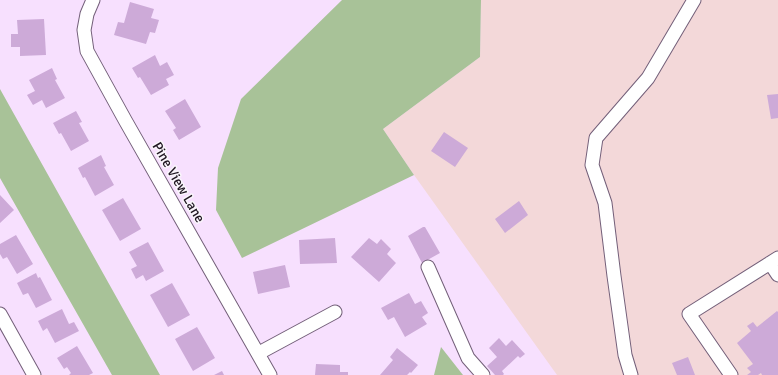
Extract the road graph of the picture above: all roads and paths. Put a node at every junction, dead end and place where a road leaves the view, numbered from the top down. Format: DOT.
graph roads {
  1 [pos="93,0"];
  2 [pos="694,0"];
  3 [pos="774,260"];
  4 [pos="428,267"];
  5 [pos="778,275"];
  6 [pos="335,312"];
  7 [pos="0,314"];
  8 [pos="258,353"];
  9 [pos="34,375"];
  10 [pos="270,375"];
  11 [pos="483,375"];
  12 [pos="631,375"];
  13 [pos="731,375"];
  1 -- 8 [label="street, Pine View Lane"];
  2 -- 12 [label="street"];
  3 -- 5 [label="street"];
  3 -- 13 [label="street"];
  4 -- 11 [label="street"];
  6 -- 8 [label="street"];
  7 -- 9 [label="street"];
  8 -- 10 [label="street, Pine View Lane"];
}
